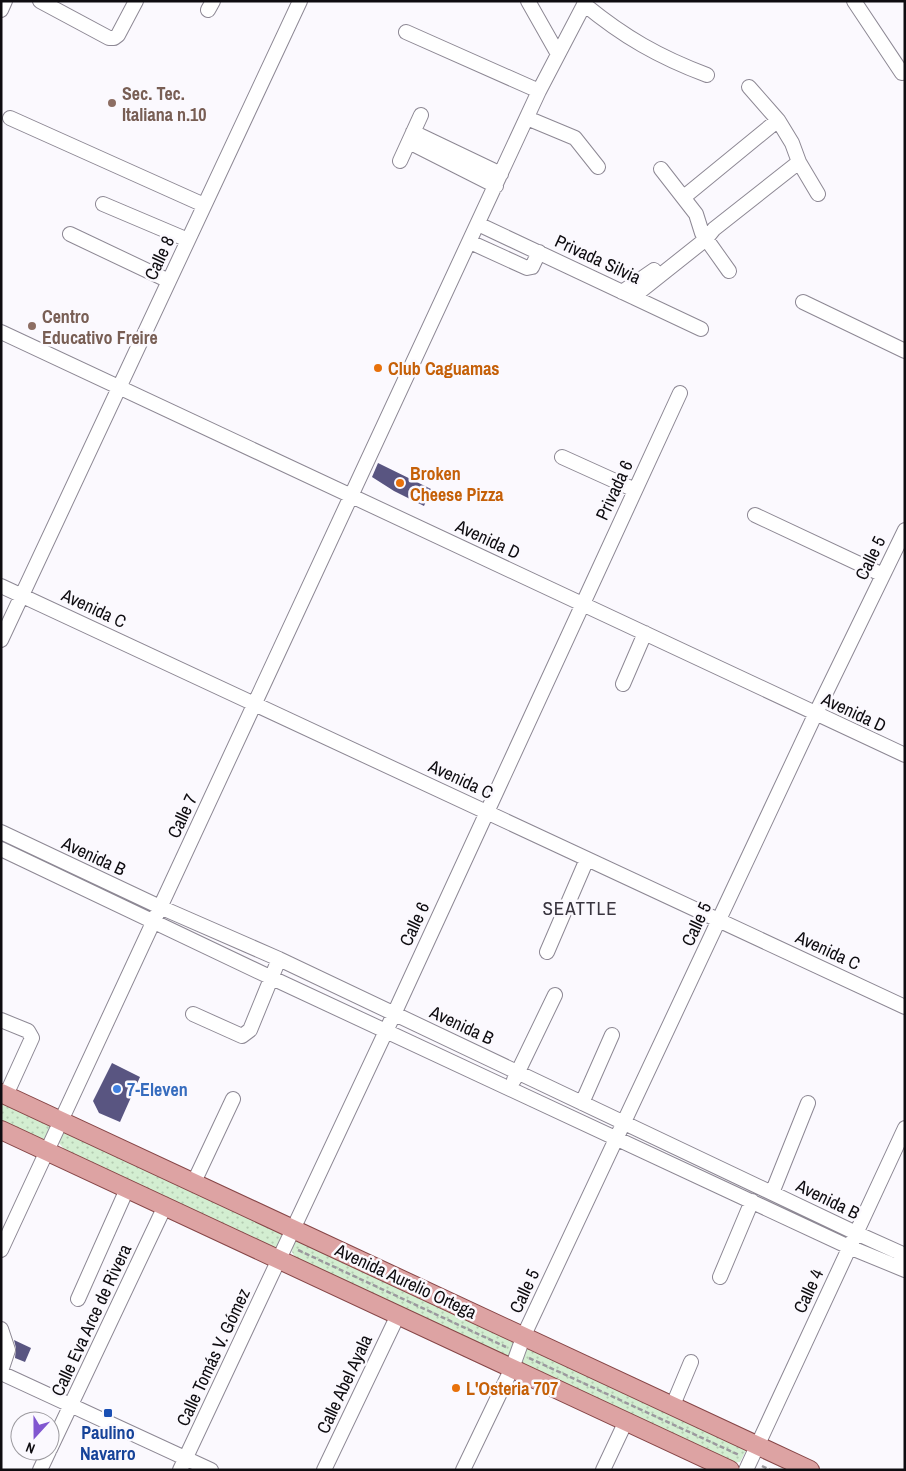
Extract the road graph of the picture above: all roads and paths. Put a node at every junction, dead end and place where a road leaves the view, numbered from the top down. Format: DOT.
graph roads {
  1 [pos="5,1"];
  2 [pos="40,1"];
  3 [pos="136,1"];
  4 [pos="300,1"];
  5 [pos="528,1"];
  6 [pos="854,1"];
  7 [pos="585,3"];
  8 [pos="1,10"];
  9 [pos="406,32"];
  10 [pos="558,54"];
  11 [pos="902,73"];
  12 [pos="707,75"];
  13 [pos="749,87"];
  14 [pos="539,91"];
  15 [pos="421,115"];
  16 [pos="10,118"];
  17 [pos="527,118"];
  18 [pos="778,120"];
  19 [pos="411,137"];
  20 [pos="400,161"];
  21 [pos="799,162"];
  22 [pos="598,167"];
  23 [pos="661,169"];
  24 [pos="499,180"];
  25 [pos="818,194"];
  26 [pos="684,197"];
  27 [pos="103,204"];
  28 [pos="204,205"];
  29 [pos="478,224"];
  30 [pos="70,234"];
  31 [pos="707,234"];
  32 [pos="188,240"];
  33 [pos="470,242"];
  34 [pos="539,252"];
  35 [pos="729,272"];
  36 [pos="169,281"];
  37 [pos="628,294"];
  38 [pos="803,302"];
  39 [pos="701,329"];
  40 [pos="1,332"];
  41 [pos="905,351"];
  42 [pos="120,387"];
  43 [pos="680,393"];
  44 [pos="562,457"];
  45 [pos="635,490"];
  46 [pos="351,496"];
  47 [pos="755,515"];
  48 [pos="905,530"];
  49 [pos="883,575"];
  50 [pos="1,586"];
  51 [pos="22,596"];
  52 [pos="582,603"];
  53 [pos="644,633"];
  54 [pos="1,640"];
  55 [pos="623,684"];
  56 [pos="255,703"];
  57 [pos="815,715"];
  58 [pos="905,755"];
  59 [pos="486,812"];
  60 [pos="1,832"];
  61 [pos="25,844"];
  62 [pos="1,849"];
  63 [pos="18,857"];
  64 [pos="587,859"];
  65 [pos="160,908"];
  66 [pos="719,920"];
  67 [pos="154,922"];
  68 [pos="547,952"];
  69 [pos="280,959"];
  70 [pos="272,978"];
  71 [pos="555,995"];
  72 [pos="905,1007"];
  73 [pos="193,1014"];
  74 [pos="394,1014"];
  75 [pos="1,1020"];
  76 [pos="385,1031"];
  77 [pos="612,1035"];
  78 [pos="518,1072"];
  79 [pos="510,1088"];
  80 [pos="4,1094"];
  81 [pos="233,1099"];
  82 [pos="582,1103"];
  83 [pos="808,1104"];
  84 [pos="62,1121"];
  85 [pos="624,1123"];
  86 [pos="905,1128"];
  87 [pos="1,1130"];
  88 [pos="617,1138"];
  89 [pos="47,1152"];
  90 [pos="714,1166"];
  91 [pos="707,1180"];
  92 [pos="194,1182"];
  93 [pos="127,1189"];
  94 [pos="772,1193"];
  95 [pos="752,1201"];
  96 [pos="165,1206"];
  97 [pos="856,1233"];
  98 [pos="286,1244"];
  99 [pos="849,1247"];
  100 [pos="1,1250"];
  101 [pos="905,1255"];
  102 [pos="905,1270"];
  103 [pos="720,1277"];
  104 [pos="78,1299"];
  105 [pos="398,1315"];
  106 [pos="1,1329"];
  107 [pos="524,1335"];
  108 [pos="515,1360"];
  109 [pos="691,1362"];
  110 [pos="1,1372"];
  111 [pos="71,1405"];
  112 [pos="673,1405"];
  113 [pos="626,1421"];
  114 [pos="60,1429"];
  115 [pos="752,1459"];
  116 [pos="183,1464"];
  117 [pos="211,1470"];
  118 [pos="324,1470"];
  119 [pos="463,1470"];
  120 [pos="603,1470"];
  121 [pos="730,1470"];
  122 [pos="770,1470"];
  123 [pos="810,1470"];
  1 -- 8 [label="street"];
  2 -- 3 [label="street"];
  4 -- 28 [label="street, Calle 8"];
  5 -- 10 [label="street"];
  6 -- 11 [label="street"];
  7 -- 10 [label="street, Calle 7"];
  7 -- 12 [label="street"];
  9 -- 14 [label="street"];
  10 -- 14 [label="street, Calle 7"];
  13 -- 18 [label="street"];
  14 -- 17 [label="street, Calle 7"];
  15 -- 19 [label="street"];
  16 -- 28 [label="street"];
  17 -- 22 [label="street"];
  17 -- 24 [label="street, Calle 7"];
  18 -- 21 [label="street"];
  18 -- 26 [label="street"];
  19 -- 20 [label="street"];
  19 -- 24 [label="street"];
  21 -- 25 [label="street"];
  21 -- 31 [label="street"];
  23 -- 26 [label="street"];
  24 -- 29 [label="street, Calle 7"];
  26 -- 31 [label="street"];
  27 -- 32 [label="street"];
  28 -- 32 [label="street, Calle 8"];
  29 -- 33 [label="street, Calle 7"];
  29 -- 34 [label="street, Privada Silvia"];
  30 -- 36 [label="street"];
  31 -- 35 [label="street"];
  31 -- 37 [label="street"];
  32 -- 36 [label="street, Calle 8"];
  33 -- 34 [label="street"];
  33 -- 46 [label="street, Calle 7"];
  34 -- 37 [label="street, Privada Silvia"];
  36 -- 42 [label="street, Calle 8"];
  37 -- 39 [label="street, Privada Silvia"];
  38 -- 41 [label="street"];
  40 -- 42 [label="street, Avenida D"];
  42 -- 46 [label="street, Avenida D"];
  42 -- 51 [label="street, Calle 8"];
  43 -- 45 [label="street, Privada 6"];
  44 -- 45 [label="street"];
  45 -- 52 [label="street, Privada 6"];
  46 -- 52 [label="street, Avenida D"];
  46 -- 56 [label="street, Calle 7"];
  47 -- 49 [label="street"];
  48 -- 49 [label="street, Calle 5"];
  49 -- 57 [label="street, Calle 5"];
  50 -- 51 [label="street, Avenida C"];
  51 -- 54 [label="street, Calle 8"];
  51 -- 56 [label="street, Avenida C"];
  52 -- 53 [label="street, Avenida D"];
  52 -- 59 [label="street, Calle 6"];
  53 -- 55 [label="street"];
  53 -- 57 [label="street, Avenida D"];
  56 -- 59 [label="street, Avenida C"];
  56 -- 65 [label="street, Calle 7"];
  57 -- 58 [label="street, Avenida D"];
  57 -- 66 [label="street, Calle 5"];
  59 -- 64 [label="street, Avenida C"];
  59 -- 74 [label="street, Calle 6"];
  60 -- 61 [label="street, Avenida B"];
  61 -- 63 [label="street"];
  61 -- 65 [label="street, Avenida B"];
  62 -- 63 [label="street, Avenida B"];
  63 -- 67 [label="street, Avenida B"];
  64 -- 66 [label="street, Avenida C"];
  64 -- 68 [label="street"];
  65 -- 67 [label="street, Calle 7"];
  65 -- 69 [label="street, Avenida B"];
  66 -- 72 [label="street, Avenida C"];
  66 -- 85 [label="street, Calle 5"];
  67 -- 70 [label="street, Avenida B"];
  67 -- 84 [label="street, Calle 7"];
  69 -- 70 [label="street"];
  69 -- 74 [label="street, Avenida B"];
  70 -- 73 [label="street"];
  70 -- 76 [label="street, Avenida B"];
  71 -- 78 [label="street"];
  74 -- 76 [label="street, Calle 6"];
  74 -- 78 [label="street, Avenida B"];
  75 -- 80 [label="street"];
  76 -- 79 [label="street, Avenida B"];
  76 -- 98 [label="street, Calle 6"];
  77 -- 82 [label="street"];
  78 -- 79 [label="street"];
  78 -- 82 [label="street, Avenida B"];
  79 -- 88 [label="street, Avenida B"];
  80 -- 84 [label="main road, Avenida Aurelio Ortega"];
  81 -- 92 [label="street"];
  82 -- 85 [label="street, Avenida B"];
  83 -- 94 [label="street"];
  84 -- 89 [label="street, Calle 7"];
  84 -- 92 [label="main road, Avenida Aurelio Ortega"];
  85 -- 88 [label="street, Calle 5"];
  85 -- 90 [label="street, Avenida B"];
  86 -- 97 [label="street, Calle 4"];
  87 -- 89 [label="main road, Avenida Aurelio Ortega"];
  88 -- 91 [label="street, Avenida B"];
  88 -- 107 [label="street, Calle 5"];
  89 -- 93 [label="main road, Avenida Aurelio Ortega"];
  89 -- 100 [label="street, Calle 7"];
  90 -- 91 [label="street"];
  90 -- 94 [label="street, Avenida B"];
  91 -- 95 [label="street, Avenida B"];
  92 -- 98 [label="main road, Avenida Aurelio Ortega"];
  93 -- 96 [label="main road, Avenida Aurelio Ortega"];
  93 -- 104 [label="street"];
  94 -- 97 [label="street, Avenida B"];
  95 -- 99 [label="street, Avenida B"];
  95 -- 103 [label="street"];
  96 -- 98 [label="main road, Avenida Aurelio Ortega"];
  96 -- 111 [label="street, Calle Eva Arce de Rivera"];
  97 -- 99 [label="street, Calle 4"];
  97 -- 101 [label="street, Avenida B"];
  98 -- 105 [label="main road, Avenida Aurelio Ortega"];
  98 -- 107 [label="main road, Avenida Aurelio Ortega"];
  98 -- 108 [label="path"];
  98 -- 116 [label="street, Calle Tomás V. Gómez"];
  99 -- 102 [label="street, Avenida B"];
  99 -- 115 [label="street, Calle 4"];
  105 -- 108 [label="main road, Avenida Aurelio Ortega"];
  105 -- 118 [label="street, Calle Abel Ayala"];
  106 -- 110 [label="street"];
  107 -- 108 [label="street, Calle 5"];
  107 -- 112 [label="main road, Avenida Aurelio Ortega"];
  108 -- 113 [label="main road, Avenida Aurelio Ortega"];
  108 -- 115 [label="path"];
  108 -- 119 [label="street, Calle 5"];
  109 -- 112 [label="street"];
  110 -- 111 [label="street"];
  111 -- 114 [label="street, Calle Eva Arce de Rivera"];
  111 -- 116 [label="street"];
  112 -- 115 [label="main road, Avenida Aurelio Ortega"];
  113 -- 120 [label="street"];
  113 -- 121 [label="main road, Avenida Aurelio Ortega"];
  115 -- 122 [label="path"];
  115 -- 123 [label="main road, Avenida Aurelio Ortega"];
  116 -- 117 [label="street"];
}
